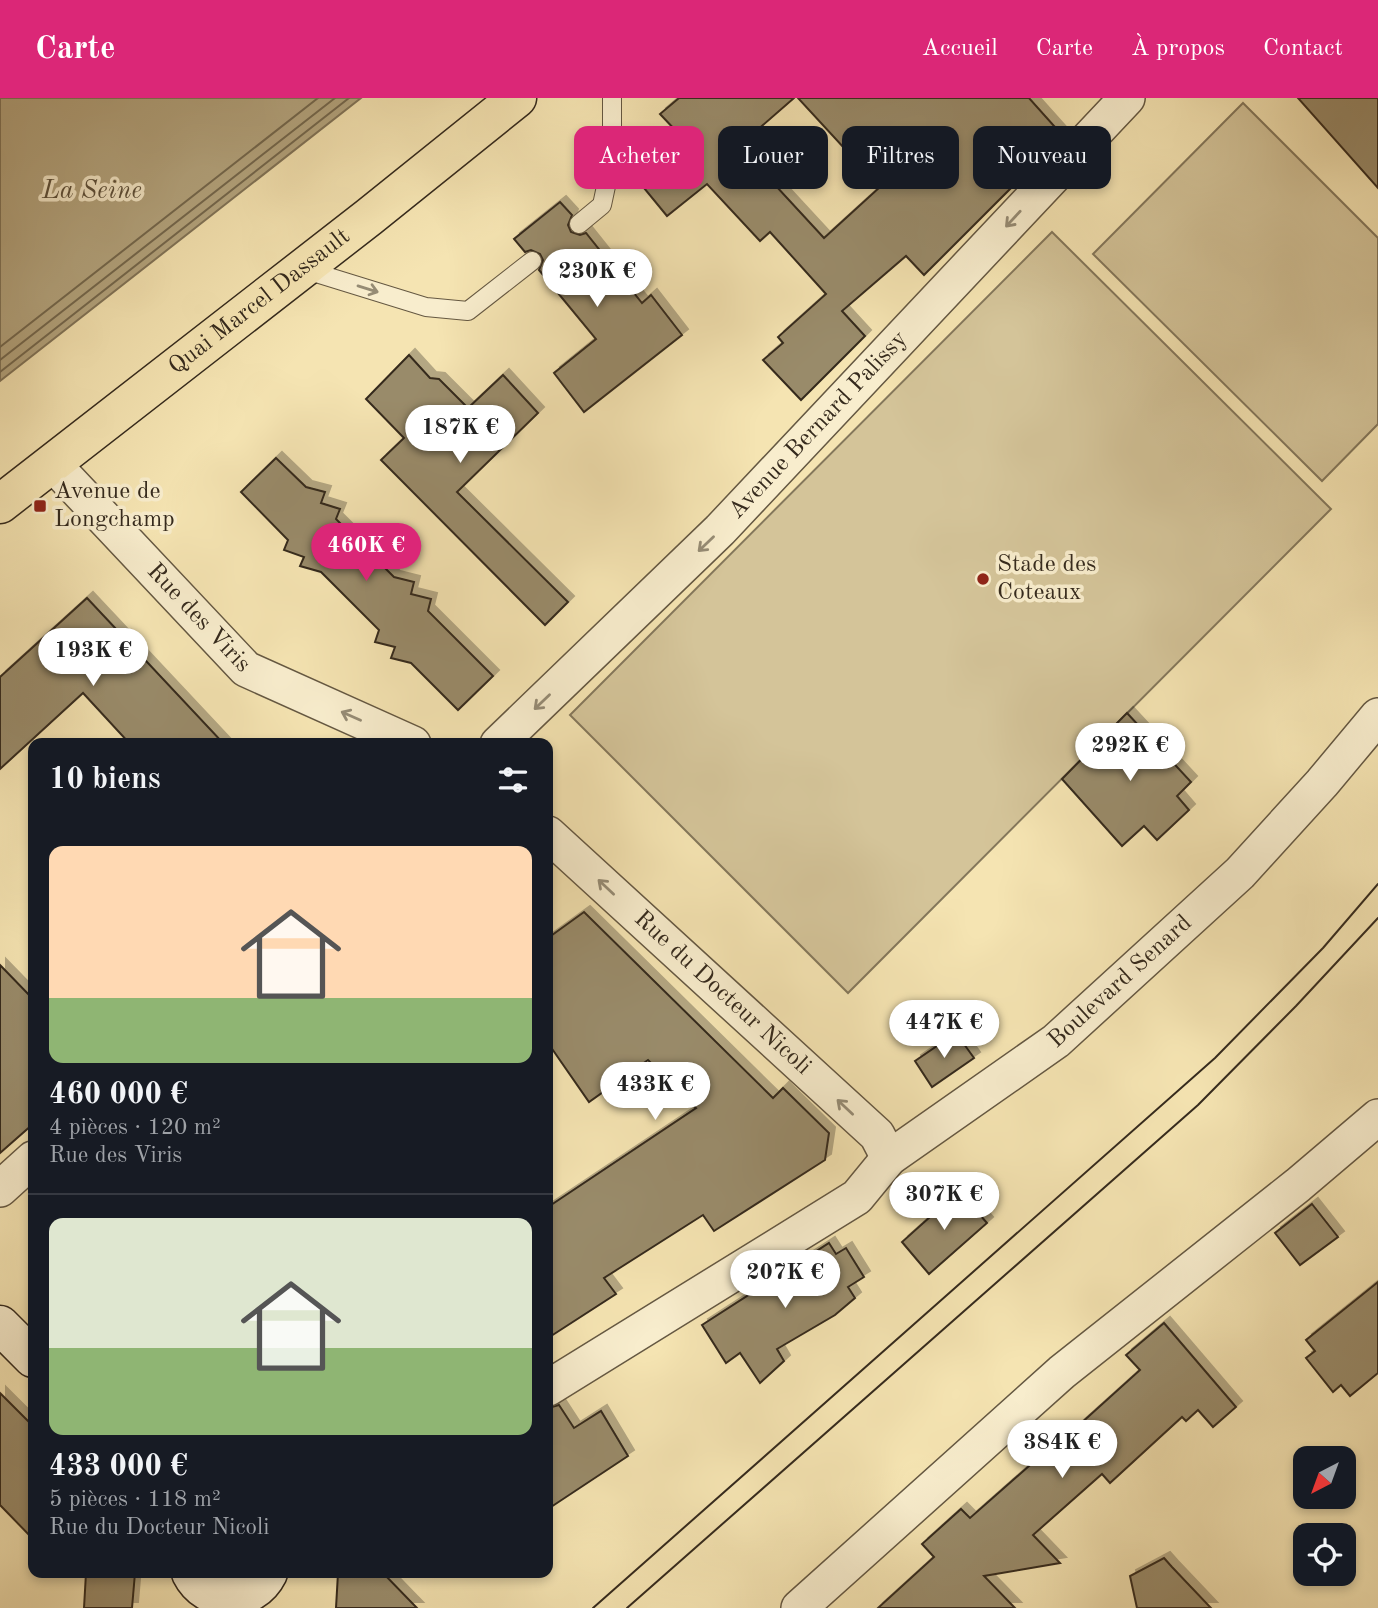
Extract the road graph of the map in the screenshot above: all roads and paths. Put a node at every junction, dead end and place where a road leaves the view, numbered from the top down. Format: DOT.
graph roads {
  1 [pos="517,98"];
  2 [pos="612,98"];
  3 [pos="1127,98"];
  4 [pos="579,224"];
  5 [pos="532,261"];
  6 [pos="303,269"];
  7 [pos="53,464"];
  8 [pos="0,504"];
  9 [pos="400,738"];
  10 [pos="504,738"];
  11 [pos="1371,740"];
  12 [pos="553,839"];
  13 [pos="1378,1116"];
  14 [pos="889,1158"];
  15 [pos="28,1164"];
  16 [pos="0,1189"];
  17 [pos="0,1325"];
  18 [pos="28,1353"];
  19 [pos="553,1385"];
  20 [pos="266,1578"];
  21 [pos="198,1590"];
  22 [pos="799,1608"];
  1 -- 6 [label="main road, Quai Marcel Dassault"];
  2 -- 4 [label="lane"];
  3 -- 10 [label="street, Avenue Bernard Palissy, one-way"];
  6 -- 5 [label="lane, one-way"];
  6 -- 7 [label="main road, Quai Marcel Dassault"];
  7 -- 8 [label="main road, Quai Marcel Dassault"];
  9 -- 7 [label="street, Rue des Viris, one-way"];
  11 -- 14 [label="street, Boulevard Senard"];
  14 -- 12 [label="street, Rue du Docteur Nicoli, one-way"];
  13 -- 22 [label="street"];
  14 -- 19 [label="street, Boulevard Senard"];
  15 -- 16 [label="street"];
  17 -- 18 [label="street"];
  20 -- 21 [label="street"];
}
